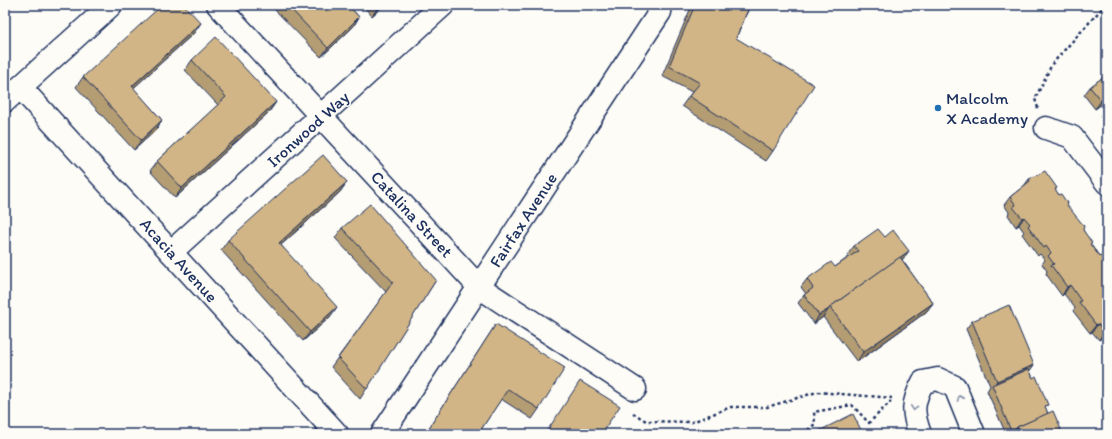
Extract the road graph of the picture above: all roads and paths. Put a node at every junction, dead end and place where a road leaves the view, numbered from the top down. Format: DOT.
graph roads {
  1 [pos="111,5"];
  2 [pos="218,5"];
  3 [pos="443,5"];
  4 [pos="662,5"];
  5 [pos="1105,5"];
  6 [pos="13,94"];
  7 [pos="321,116"];
  8 [pos="1046,128"];
  9 [pos="1107,183"];
  10 [pos="172,252"];
  11 [pos="479,287"];
  12 [pos="635,389"];
  13 [pos="337,434"];
  14 [pos="382,434"];
  15 [pos="803,434"];
  16 [pos="920,434"];
  17 [pos="974,434"];
  1 -- 6 [label="street"];
  2 -- 7 [label="street, Catalina Street"];
  3 -- 7 [label="street, Ironwood Way"];
  4 -- 11 [label="street, Fairfax Avenue"];
  5 -- 8 [label="path"];
  6 -- 10 [label="street, Acacia Avenue"];
  7 -- 10 [label="street, Ironwood Way"];
  7 -- 11 [label="street, Catalina Street"];
  8 -- 9 [label="street"];
  10 -- 13 [label="street, Acacia Avenue"];
  11 -- 12 [label="street, Catalina Street"];
  11 -- 14 [label="street, Fairfax Avenue"];
  12 -- 15 [label="path"];
  17 -- 16 [label="street, one-way"];
}
